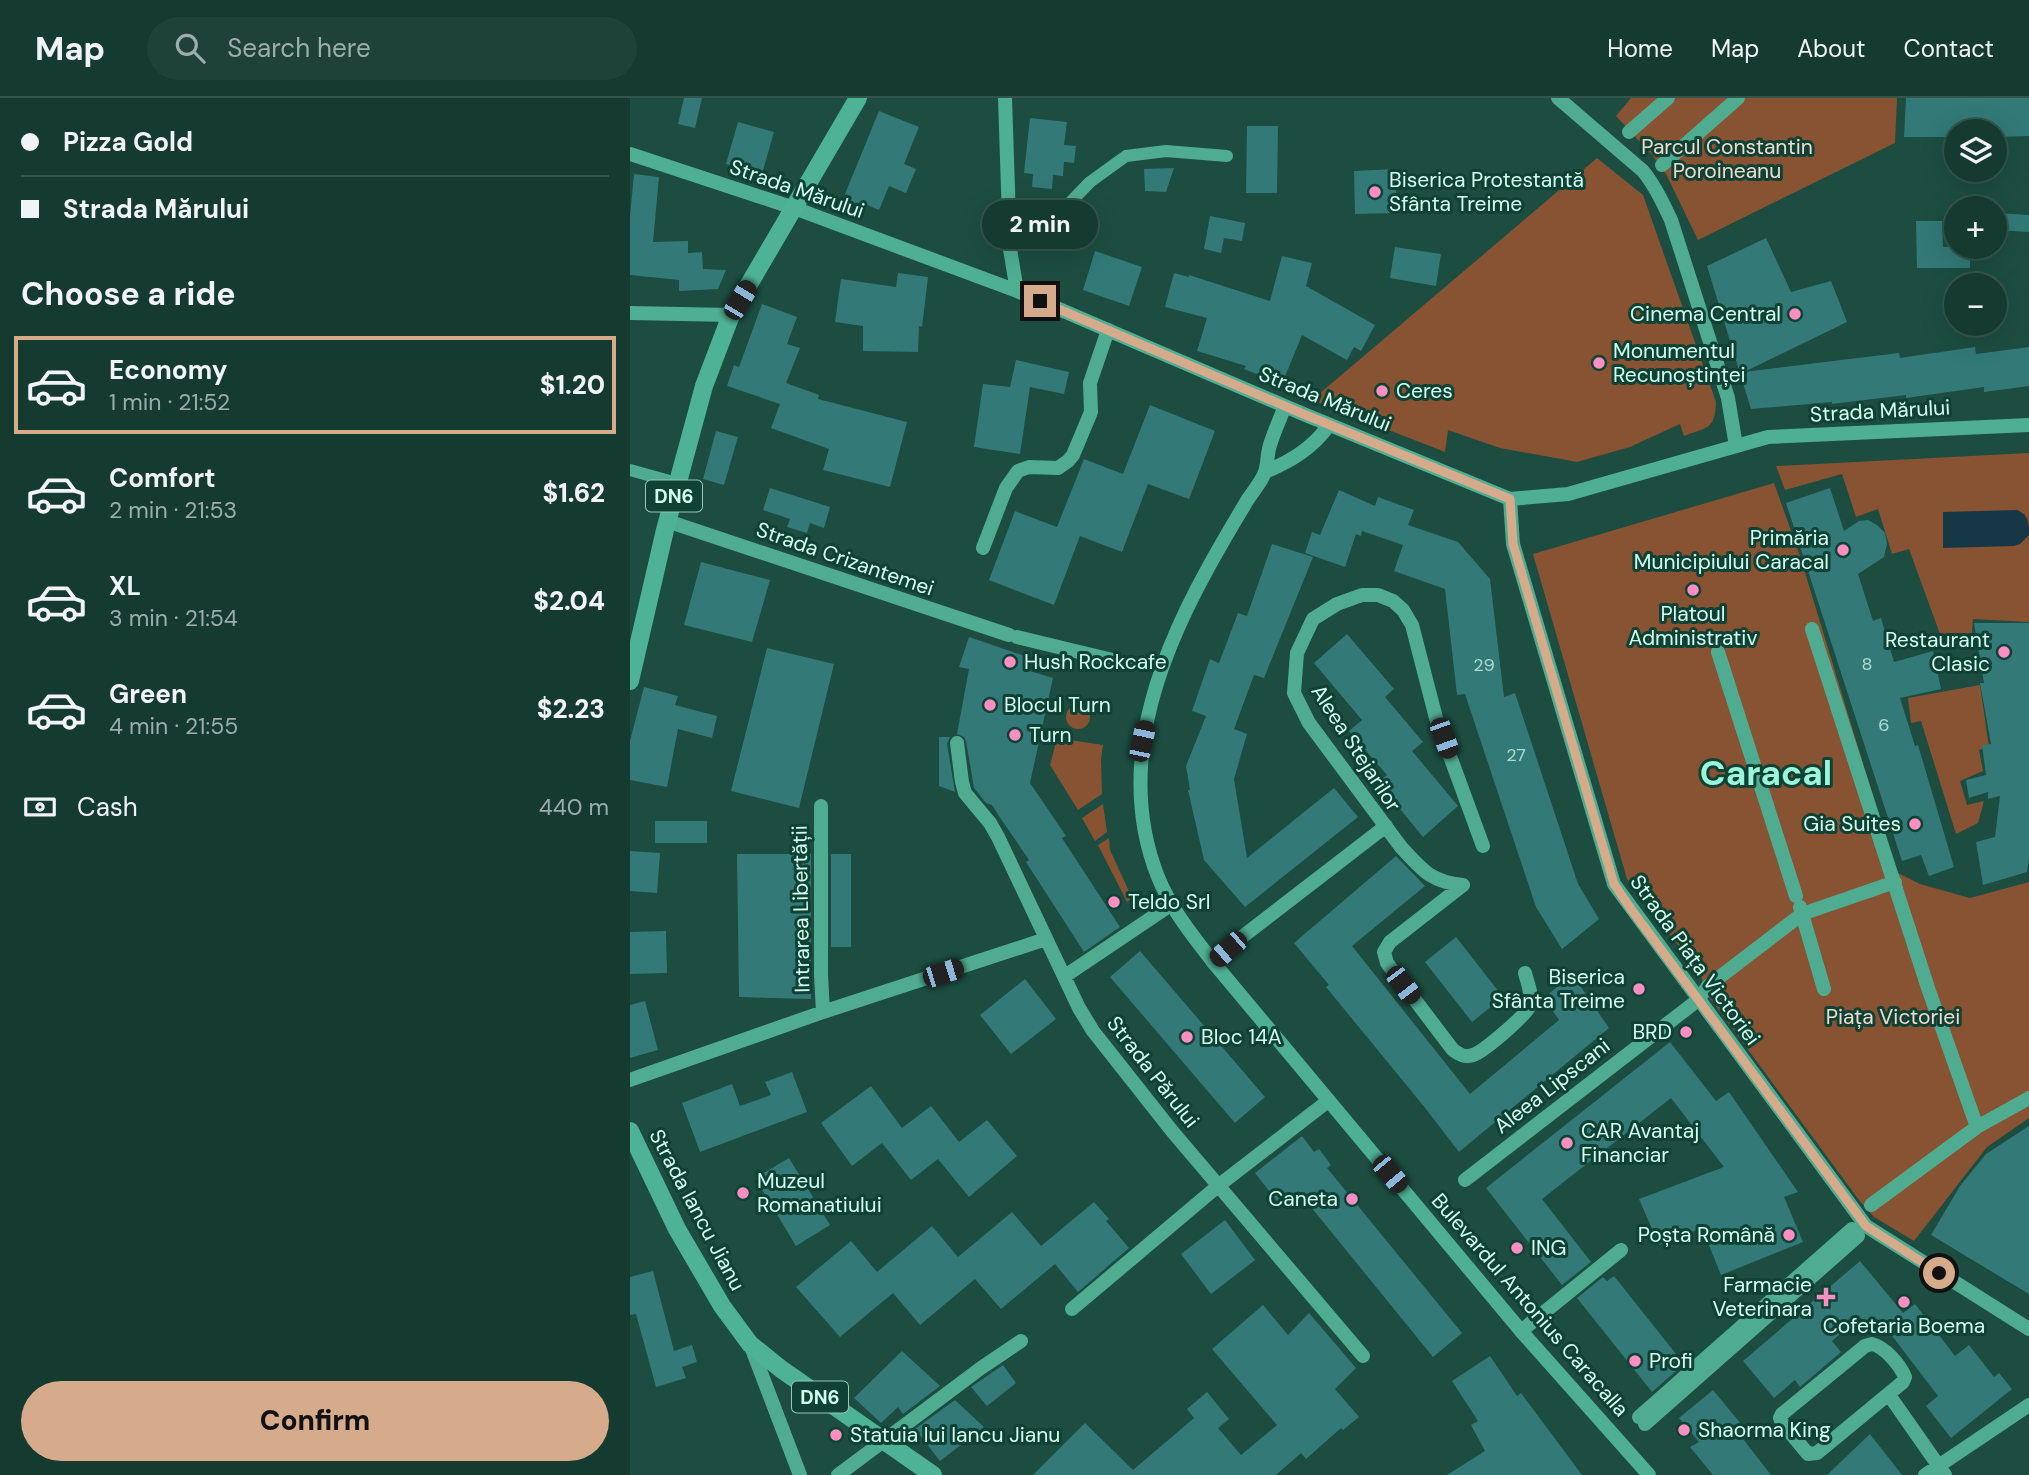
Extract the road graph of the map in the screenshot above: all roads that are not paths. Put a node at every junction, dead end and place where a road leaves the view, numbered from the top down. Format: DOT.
graph roads {
  1 [pos="858,98"];
  2 [pos="1005,98"];
  3 [pos="1558,98"];
  4 [pos="1668,98"];
  5 [pos="1738,98"];
  6 [pos="1629,132"];
  7 [pos="630,154"];
  8 [pos="1227,156"];
  9 [pos="1662,165"];
  10 [pos="794,208"];
  11 [pos="1009,240"];
  12 [pos="1017,291"];
  13 [pos="630,313"];
  14 [pos="731,315"];
  15 [pos="1108,330"];
  16 [pos="1285,406"];
  17 [pos="1329,425"];
  18 [pos="2029,425"];
  19 [pos="1736,446"];
  20 [pos="630,470"];
  21 [pos="1265,472"];
  22 [pos="677,483"];
  23 [pos="1510,499"];
  24 [pos="667,521"];
  25 [pos="983,548"];
  26 [pos="1812,629"];
  27 [pos="1718,652"];
  28 [pos="1129,664"];
  29 [pos="630,681"];
  30 [pos="957,743"];
  31 [pos="821,806"];
  32 [pos="1386,826"];
  33 [pos="1483,846"];
  34 [pos="1895,883"];
  35 [pos="1171,904"];
  36 [pos="1799,905"];
  37 [pos="1046,939"];
  38 [pos="1213,962"];
  39 [pos="1525,973"];
  40 [pos="1065,976"];
  41 [pos="1824,989"];
  42 [pos="1698,1000"];
  43 [pos="823,1012"];
  44 [pos="630,1080"];
  45 [pos="2029,1098"];
  46 [pos="1328,1101"];
  47 [pos="1978,1127"];
  48 [pos="630,1130"];
  49 [pos="1465,1180"];
  50 [pos="1219,1186"];
  51 [pos="1871,1205"];
  52 [pos="1621,1250"];
  53 [pos="1072,1309"];
  54 [pos="2029,1329"];
  55 [pos="1521,1331"];
  56 [pos="1021,1341"];
  57 [pos="750,1344"];
  58 [pos="1363,1356"];
  59 [pos="1889,1395"];
  60 [pos="2029,1405"];
  61 [pos="1642,1420"];
  62 [pos="882,1441"];
  63 [pos="1942,1470"];
  64 [pos="800,1475"];
  65 [pos="838,1475"];
  66 [pos="933,1475"];
  67 [pos="1649,1475"];
  68 [pos="1925,1475"];
  1 -- 10 [label="main road, DN6"];
  2 -- 11 [label="main road"];
  3 -- 19 [label="street"];
  4 -- 6 [label="street"];
  5 -- 9 [label="street"];
  7 -- 10 [label="main road, Strada Mărului"];
  8 -- 11 [label="lane"];
  10 -- 12 [label="main road, Strada Mărului"];
  10 -- 14 [label="main road, DN6"];
  11 -- 12 [label="main road"];
  12 -- 15 [label="main road, Strada Mărului"];
  13 -- 14 [label="main road"];
  14 -- 22 [label="main road, DN6"];
  15 -- 16 [label="main road, Strada Mărului"];
  15 -- 25 [label="street"];
  16 -- 17 [label="main road, Strada Mărului"];
  16 -- 21 [label="main road, Bulevardul Antonius Caracalla"];
  17 -- 21 [label="main road"];
  17 -- 23 [label="main road, Strada Mărului"];
  18 -- 19 [label="main road, Strada Mărului"];
  19 -- 23 [label="main road, Strada Mărului"];
  20 -- 22 [label="lane"];
  21 -- 35 [label="main road, Bulevardul Antonius Caracalla"];
  22 -- 24 [label="main road, DN6"];
  23 -- 42 [label="street, Strada Piața Victoriei"];
  24 -- 28 [label="street, Strada Crizantemei"];
  24 -- 29 [label="main road, DN6"];
  26 -- 34 [label="street"];
  27 -- 36 [label="street"];
  30 -- 37 [label="street, Strada Părului"];
  31 -- 43 [label="street, Intrarea Libertății"];
  32 -- 33 [label="street, Aleea Stejarilor"];
  32 -- 38 [label="street, Aleea Stejarilor"];
  32 -- 39 [label="street"];
  34 -- 36 [label="street, Aleea Lipscani"];
  34 -- 47 [label="street"];
  35 -- 38 [label="main road, Bulevardul Antonius Caracalla"];
  35 -- 40 [label="street"];
  36 -- 41 [label="street"];
  36 -- 42 [label="street, Aleea Lipscani"];
  37 -- 40 [label="street, Strada Părului"];
  37 -- 43 [label="street, Intrarea Libertății"];
  38 -- 46 [label="main road, Bulevardul Antonius Caracalla"];
  40 -- 50 [label="street, Strada Părului"];
  42 -- 49 [label="street, Aleea Lipscani"];
  42 -- 54 [label="street, Strada Piața Victoriei"];
  43 -- 44 [label="street, Intrarea Libertății"];
  45 -- 47 [label="street"];
  46 -- 50 [label="street"];
  46 -- 55 [label="main road, Bulevardul Antonius Caracalla"];
  47 -- 51 [label="street"];
  48 -- 57 [label="main road, Strada Iancu Jianu / DN6"];
  50 -- 53 [label="street"];
  50 -- 58 [label="street, Strada Părului"];
  52 -- 55 [label="street"];
  55 -- 67 [label="main road, Bulevardul Antonius Caracalla"];
  56 -- 62 [label="street"];
  57 -- 62 [label="main road, Strada Iancu Jianu / DN6"];
  57 -- 64 [label="street, Strada Iancu Jianu"];
  59 -- 59 [label="street"];
  59 -- 63 [label="street"];
  60 -- 63 [label="street"];
  61 -- 61 [label="street"];
  62 -- 65 [label="street"];
  62 -- 66 [label="main road, Strada Iancu Jianu / DN6"];
  63 -- 68 [label="street"];
}
